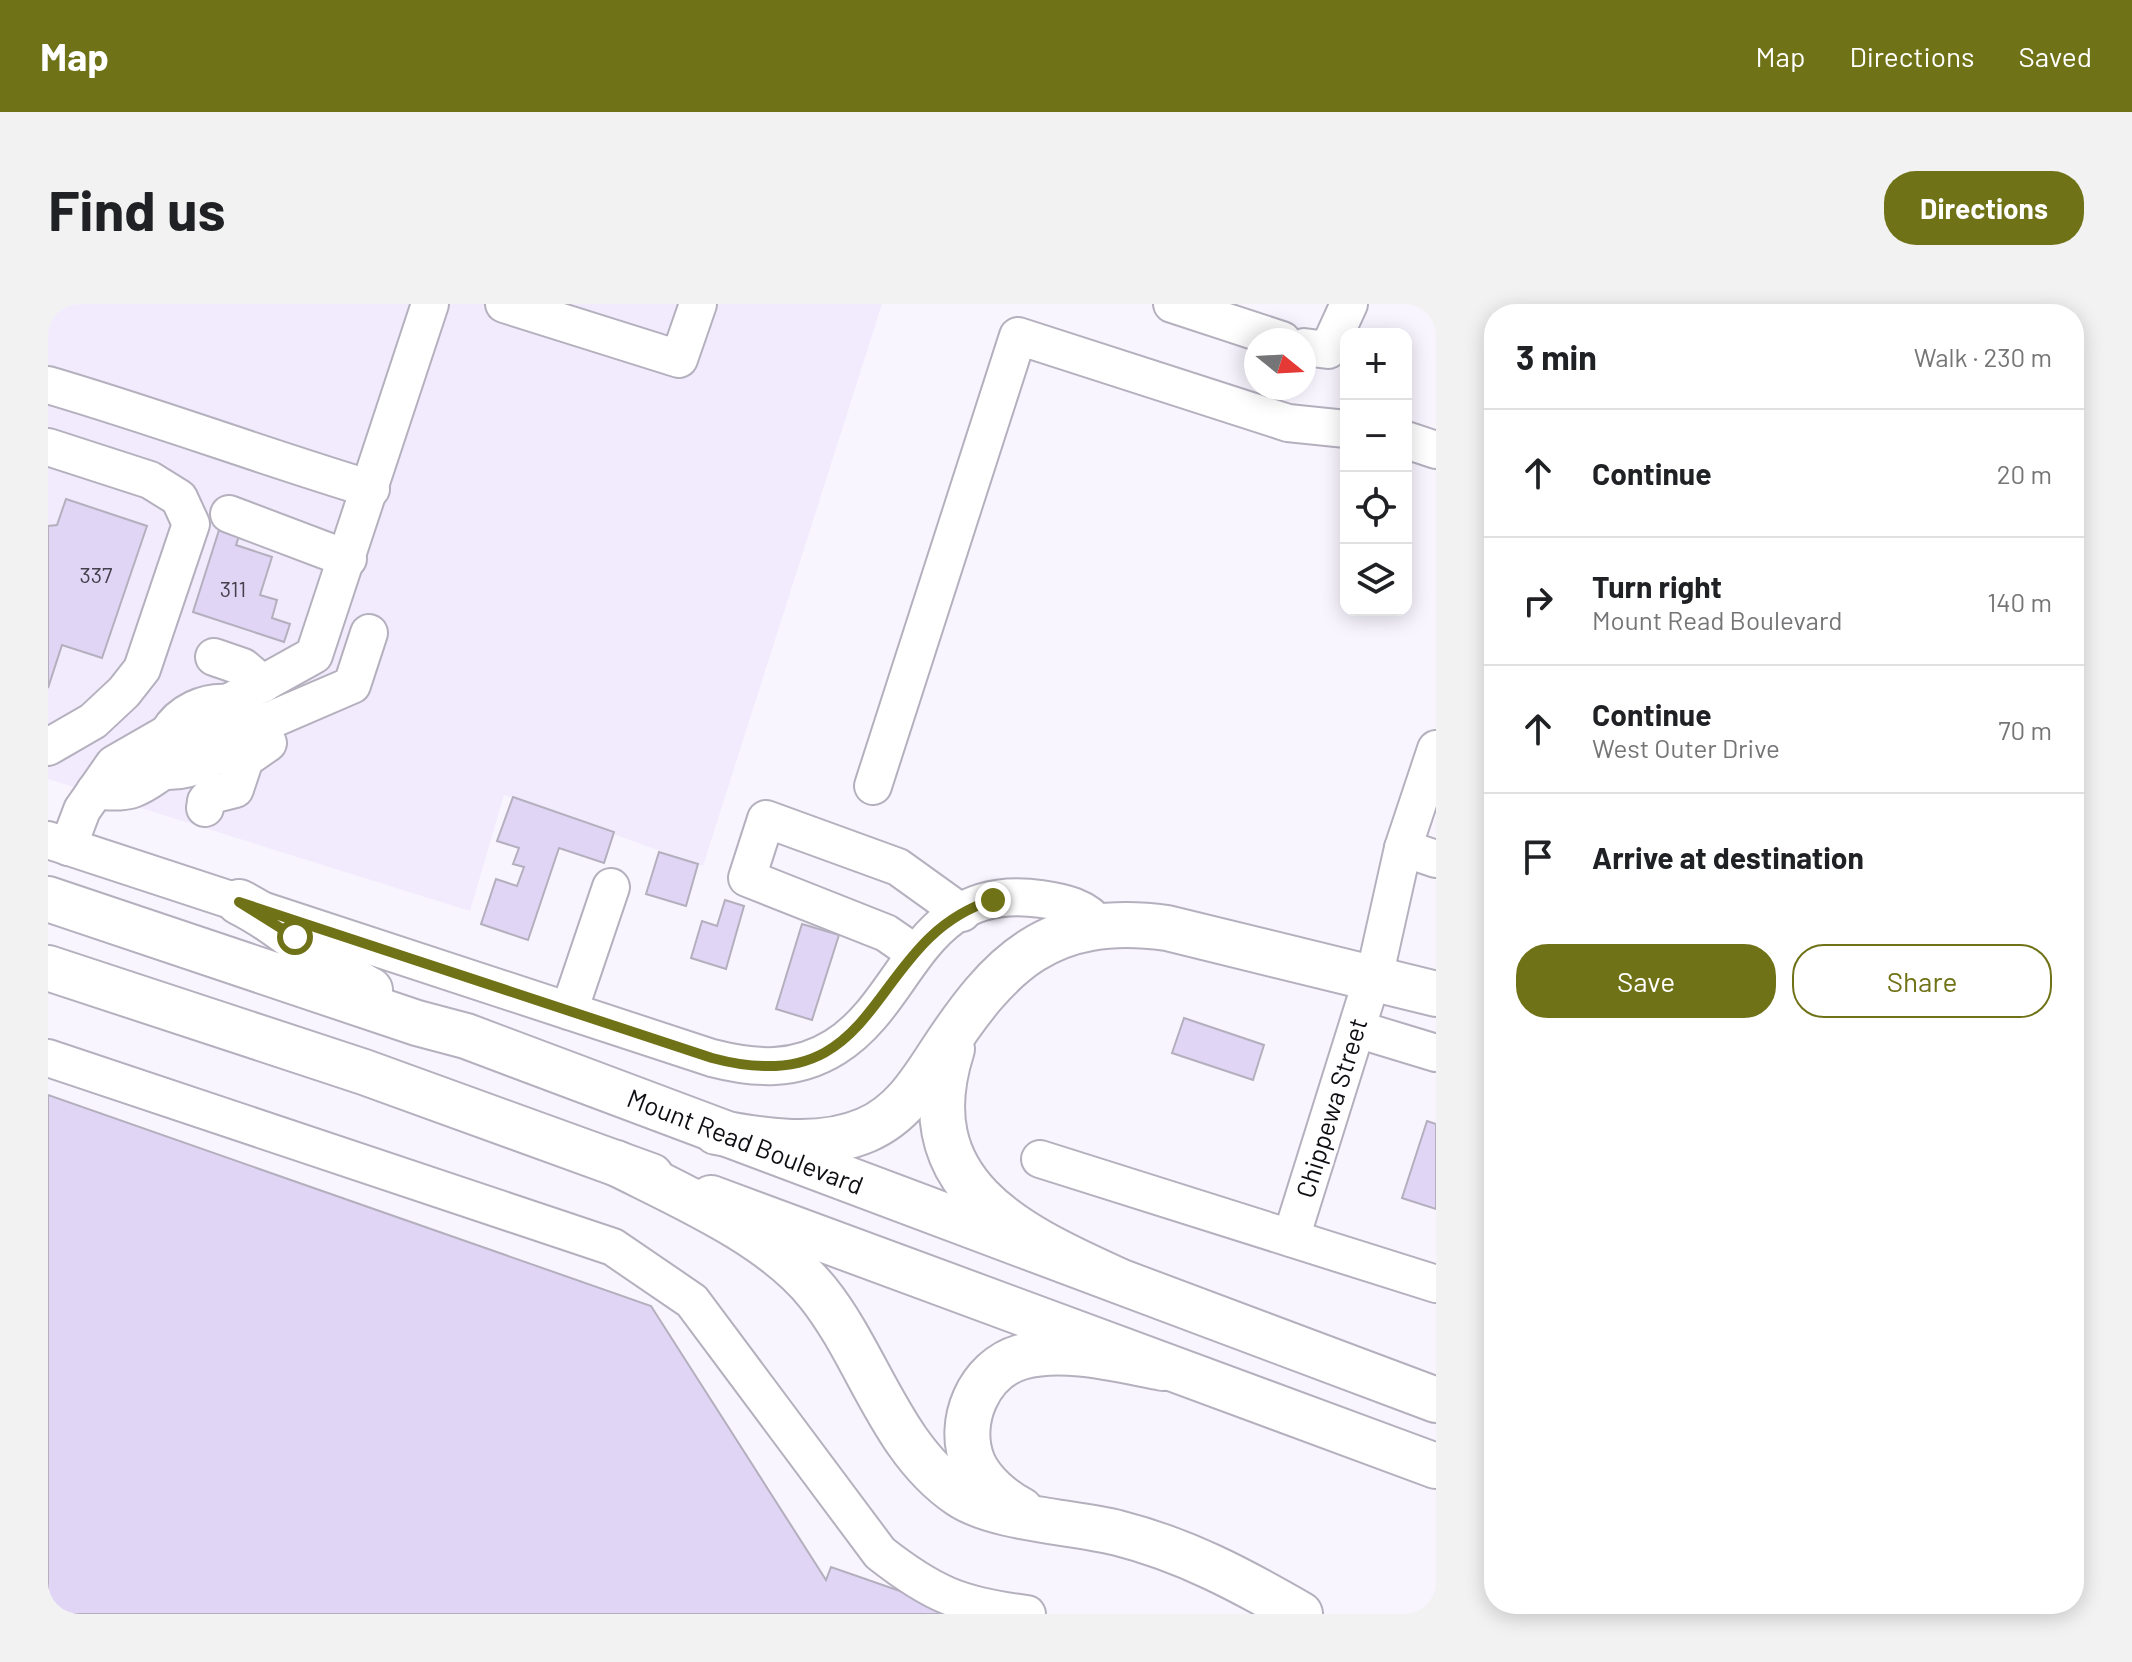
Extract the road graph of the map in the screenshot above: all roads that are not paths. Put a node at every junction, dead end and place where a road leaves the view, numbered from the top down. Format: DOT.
graph roads {
  1 [pos="430,304"];
  2 [pos="504,304"];
  3 [pos="698,304"];
  4 [pos="1172,304"];
  5 [pos="1349,304"];
  6 [pos="1245,328"];
  7 [pos="1316,348"];
  8 [pos="48,385"];
  9 [pos="1340,428"];
  10 [pos="1412,442"];
  11 [pos="48,447"];
  12 [pos="1436,450"];
  13 [pos="371,489"];
  14 [pos="229,514"];
  15 [pos="348,559"];
  16 [pos="369,633"];
  17 [pos="214,657"];
  18 [pos="263,684"];
  19 [pos="241,721"];
  20 [pos="48,747"];
  21 [pos="1436,749"];
  22 [pos="873,786"];
  23 [pos="95,791"];
  24 [pos="205,808"];
  25 [pos="58,844"];
  26 [pos="1420,853"];
  27 [pos="611,887"];
  28 [pos="48,899"];
  29 [pos="239,902"];
  30 [pos="962,913"];
  31 [pos="1100,926"];
  32 [pos="915,953"];
  33 [pos="48,968"];
  34 [pos="1372,978"];
  35 [pos="1436,994"];
  36 [pos="969,1010"];
  37 [pos="569,1011"];
  38 [pos="1357,1029"];
  39 [pos="466,1036"];
  40 [pos="1436,1053"];
  41 [pos="48,1058"];
  42 [pos="716,1132"];
  43 [pos="1040,1159"];
  44 [pos="616,1163"];
  45 [pos="1291,1238"];
  46 [pos="1117,1280"];
  47 [pos="1436,1284"];
  48 [pos="1163,1368"];
  49 [pos="1436,1400"];
  50 [pos="1436,1466"];
  51 [pos="1042,1518"];
  52 [pos="1027,1614"];
  53 [pos="1300,1614"];
  1 -- 13 [label="street"];
  2 -- 3 [label="street"];
  4 -- 6 [label="street"];
  5 -- 7 [label="street"];
  8 -- 13 [label="street"];
  9 -- 22 [label="street"];
  10 -- 12 [label="street"];
  11 -- 20 [label="street"];
  13 -- 15 [label="street"];
  14 -- 15 [label="street"];
  15 -- 18 [label="street"];
  16 -- 19 [label="street"];
  17 -- 18 [label="street"];
  18 -- 19 [label="street"];
  19 -- 23 [label="street"];
  19 -- 23 [label="street"];
  19 -- 24 [label="street"];
  21 -- 26 [label="street, Chippewa Street"];
  23 -- 25 [label="street"];
  25 -- 29 [label="street"];
  26 -- 34 [label="street, Chippewa Street"];
  27 -- 37 [label="street"];
  28 -- 39 [label="main road, Mount Read Boulevard"];
  29 -- 37 [label="street"];
  29 -- 39 [label="main road"];
  30 -- 31 [label="street"];
  30 -- 32 [label="street"];
  30 -- 32 [label="street"];
  31 -- 34 [label="main road"];
  31 -- 36 [label="main road"];
  32 -- 37 [label="street"];
  33 -- 44 [label="main road"];
  34 -- 35 [label="main road"];
  34 -- 38 [label="street, Chippewa Street"];
  36 -- 42 [label="main road"];
  36 -- 46 [label="main road"];
  38 -- 40 [label="street"];
  38 -- 45 [label="street, Chippewa Street"];
  39 -- 42 [label="main road, Mount Read Boulevard"];
  41 -- 52 [label="street"];
  42 -- 46 [label="main road, Mount Read Boulevard"];
  43 -- 45 [label="street"];
  44 -- 48 [label="main road"];
  44 -- 51 [label="main road"];
  45 -- 47 [label="street"];
  46 -- 49 [label="main road, Mount Read Boulevard"];
  48 -- 50 [label="main road"];
  48 -- 51 [label="main road"];
  51 -- 53 [label="main road"];
}
